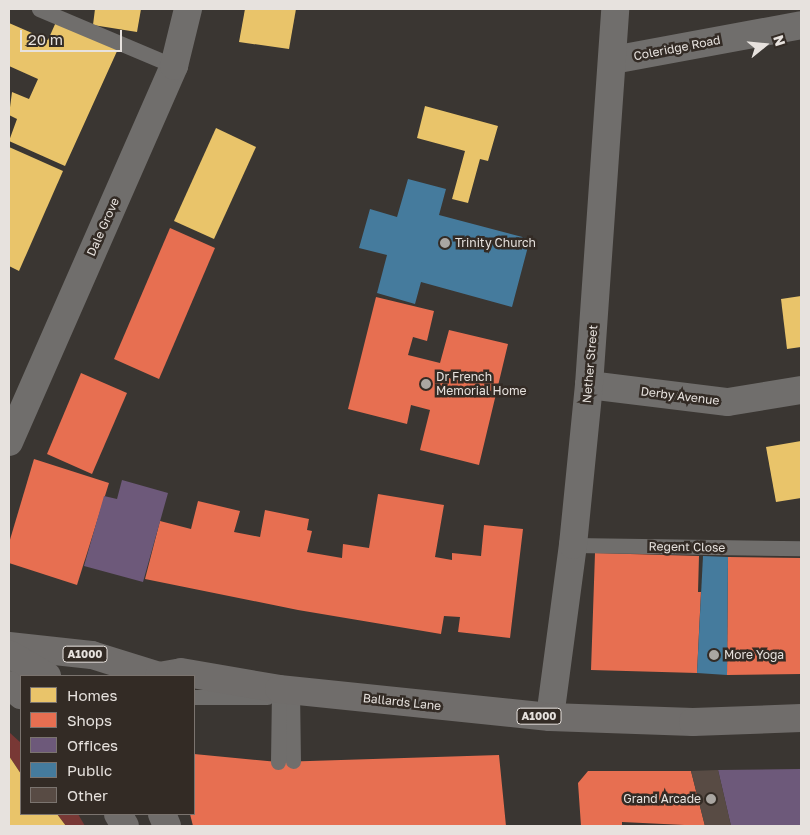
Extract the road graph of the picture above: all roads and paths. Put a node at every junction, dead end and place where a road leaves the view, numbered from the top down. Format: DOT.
graph roads {
  1 [pos="39,9"];
  2 [pos="188,9"];
  3 [pos="615,9"];
  4 [pos="801,25"];
  5 [pos="613,60"];
  6 [pos="174,66"];
  7 [pos="589,385"];
  8 [pos="801,390"];
  9 [pos="10,434"];
  10 [pos="573,545"];
  11 [pos="801,548"];
  12 [pos="9,646"];
  13 [pos="9,654"];
  14 [pos="45,675"];
  15 [pos="156,675"];
  16 [pos="164,675"];
  17 [pos="9,685"];
  18 [pos="283,692"];
  19 [pos="20,694"];
  20 [pos="195,697"];
  21 [pos="550,717"];
  22 [pos="801,718"];
  23 [pos="286,762"];
  24 [pos="119,815"];
  25 [pos="125,826"];
  1 -- 6 [label="lane"];
  2 -- 6 [label="street, Dale Grove"];
  3 -- 5 [label="street, Nether Street"];
  4 -- 5 [label="street, Coleridge Road"];
  5 -- 7 [label="street, Nether Street"];
  6 -- 9 [label="street, Dale Grove"];
  7 -- 8 [label="street, Derby Avenue"];
  7 -- 10 [label="street, Nether Street"];
  10 -- 11 [label="lane, Regent Close"];
  10 -- 21 [label="street, Nether Street"];
  12 -- 15 [label="main road, Ballards Lane / A1000"];
  13 -- 14 [label="main road"];
  16 -- 18 [label="main road, Ballards Lane / A1000"];
  17 -- 19 [label="main road"];
  18 -- 20 [label="lane"];
  18 -- 21 [label="main road, Ballards Lane / A1000"];
  18 -- 23 [label="lane"];
  21 -- 22 [label="main road, Ballards Lane / A1000"];
  24 -- 25 [label="main road"];
}
